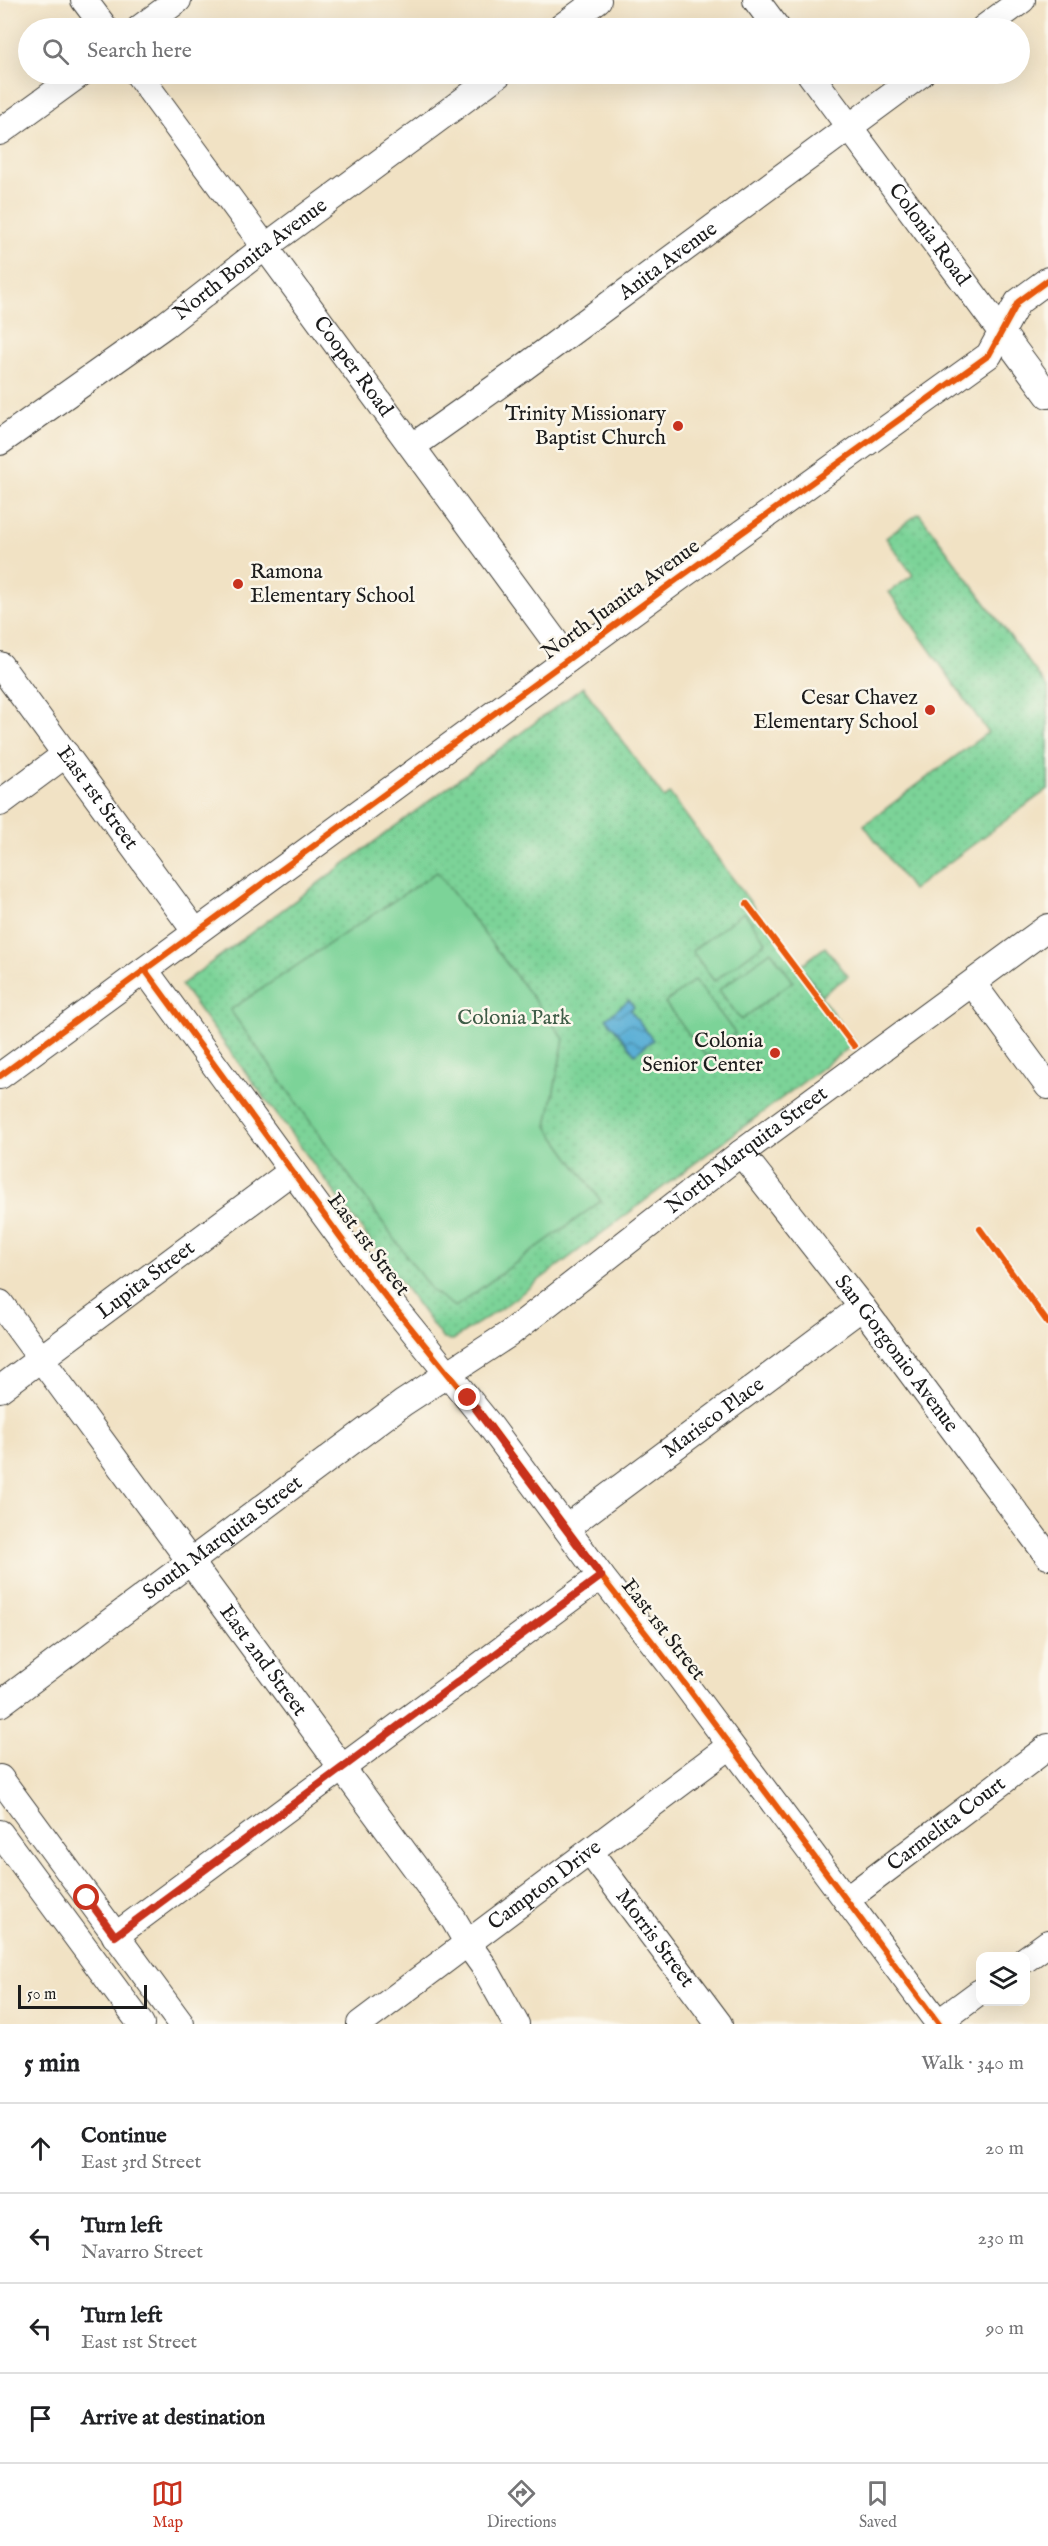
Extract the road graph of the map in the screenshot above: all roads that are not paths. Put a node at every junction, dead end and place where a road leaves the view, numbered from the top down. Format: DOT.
graph roads {
  1 [pos="84,0"];
  2 [pos="178,0"];
  3 [pos="598,0"];
  4 [pos="756,0"];
  5 [pos="1022,0"];
  6 [pos="98,18"];
  7 [pos="154,18"];
  8 [pos="574,18"];
  9 [pos="770,18"];
  10 [pos="998,18"];
  11 [pos="66,84"];
  12 [pos="145,84"];
  13 [pos="486,84"];
  14 [pos="817,84"];
  15 [pos="907,84"];
  16 [pos="848,126"];
  17 [pos="0,132"];
  18 [pos="265,247"];
  19 [pos="1048,280"];
  20 [pos="1002,332"];
  21 [pos="1048,395"];
  22 [pos="0,442"];
  23 [pos="413,446"];
  24 [pos="568,659"];
  25 [pos="0,665"];
  26 [pos="66,754"];
  27 [pos="0,803"];
  28 [pos="1048,927"];
  29 [pos="195,931"];
  30 [pos="145,970"];
  31 [pos="973,984"];
  32 [pos="0,1076"];
  33 [pos="1048,1086"];
  34 [pos="741,1153"];
  35 [pos="292,1171"];
  36 [pos="0,1303"];
  37 [pos="862,1307"];
  38 [pos="41,1359"];
  39 [pos="448,1375"];
  40 [pos="0,1389"];
  41 [pos="566,1528"];
  42 [pos="1048,1556"];
  43 [pos="191,1561"];
  44 [pos="601,1576"];
  45 [pos="0,1704"];
  46 [pos="730,1746"];
  47 [pos="1048,1748"];
  48 [pos="343,1767"];
  49 [pos="0,1778"];
  50 [pos="0,1833"];
  51 [pos="591,1852"];
  52 [pos="69,1872"];
  53 [pos="43,1891"];
  54 [pos="846,1900"];
  55 [pos="115,1936"];
  56 [pos="1048,1943"];
  57 [pos="468,1944"];
  58 [pos="1030,1956"];
  59 [pos="976,1996"];
  60 [pos="141,2024"];
  61 [pos="181,2024"];
  62 [pos="360,2024"];
  63 [pos="516,2024"];
  64 [pos="719,2024"];
  65 [pos="938,2024"];
  1 -- 6 [label="street"];
  2 -- 7 [label="street"];
  3 -- 8 [label="street"];
  4 -- 9 [label="street"];
  5 -- 10 [label="street"];
  11 -- 17 [label="street"];
  12 -- 18 [label="street, Cooper Road"];
  13 -- 18 [label="street, North Bonita Avenue"];
  14 -- 16 [label="street, Colonia Road"];
  15 -- 16 [label="street, Anita Avenue"];
  16 -- 20 [label="street, Colonia Road"];
  16 -- 23 [label="street, Anita Avenue"];
  18 -- 22 [label="street, North Bonita Avenue"];
  18 -- 23 [label="street, Cooper Road"];
  19 -- 20 [label="street, North Juanita Avenue"];
  20 -- 21 [label="street, Colonia Road"];
  20 -- 24 [label="street, North Juanita Avenue"];
  23 -- 24 [label="street, Cooper Road"];
  24 -- 29 [label="street, North Juanita Avenue"];
  25 -- 26 [label="street, East 1st Street"];
  26 -- 27 [label="street"];
  26 -- 29 [label="street, East 1st Street"];
  28 -- 31 [label="street, North Marquita Street"];
  29 -- 30 [label="street, North Juanita Avenue"];
  30 -- 32 [label="street, North Juanita Avenue"];
  30 -- 35 [label="street, East 1st Street"];
  31 -- 33 [label="street"];
  31 -- 34 [label="street, North Marquita Street"];
  34 -- 37 [label="street, San Gorgonio Avenue"];
  34 -- 39 [label="street, North Marquita Street"];
  35 -- 38 [label="street, Lupita Street"];
  35 -- 39 [label="street, East 1st Street"];
  36 -- 38 [label="street, East 2nd Street"];
  37 -- 41 [label="street, Marisco Place"];
  37 -- 42 [label="street, San Gorgonio Avenue"];
  38 -- 40 [label="street, Lupita Street"];
  38 -- 43 [label="street, East 2nd Street"];
  39 -- 41 [label="street, East 1st Street"];
  39 -- 43 [label="street, South Marquita Street"];
  41 -- 44 [label="street, East 1st Street"];
  43 -- 45 [label="street, South Marquita Street"];
  43 -- 48 [label="street, East 2nd Street"];
  44 -- 46 [label="street, East 1st Street"];
  44 -- 48 [label="street"];
  46 -- 51 [label="street, Campton Drive"];
  46 -- 54 [label="street, East 1st Street"];
  47 -- 54 [label="street, Carmelita Court"];
  48 -- 55 [label="street"];
  48 -- 57 [label="street, East 2nd Street"];
  49 -- 52 [label="street"];
  50 -- 53 [label="street"];
  51 -- 57 [label="street, Campton Drive"];
  51 -- 64 [label="street, Morris Street"];
  52 -- 53 [label="street"];
  52 -- 55 [label="street"];
  53 -- 60 [label="street"];
  54 -- 65 [label="street, East 1st Street"];
  55 -- 61 [label="street"];
  56 -- 58 [label="street"];
  57 -- 62 [label="street, Campton Drive"];
  57 -- 63 [label="street, East 2nd Street"];
  59 -- 65 [label="street"];
}
